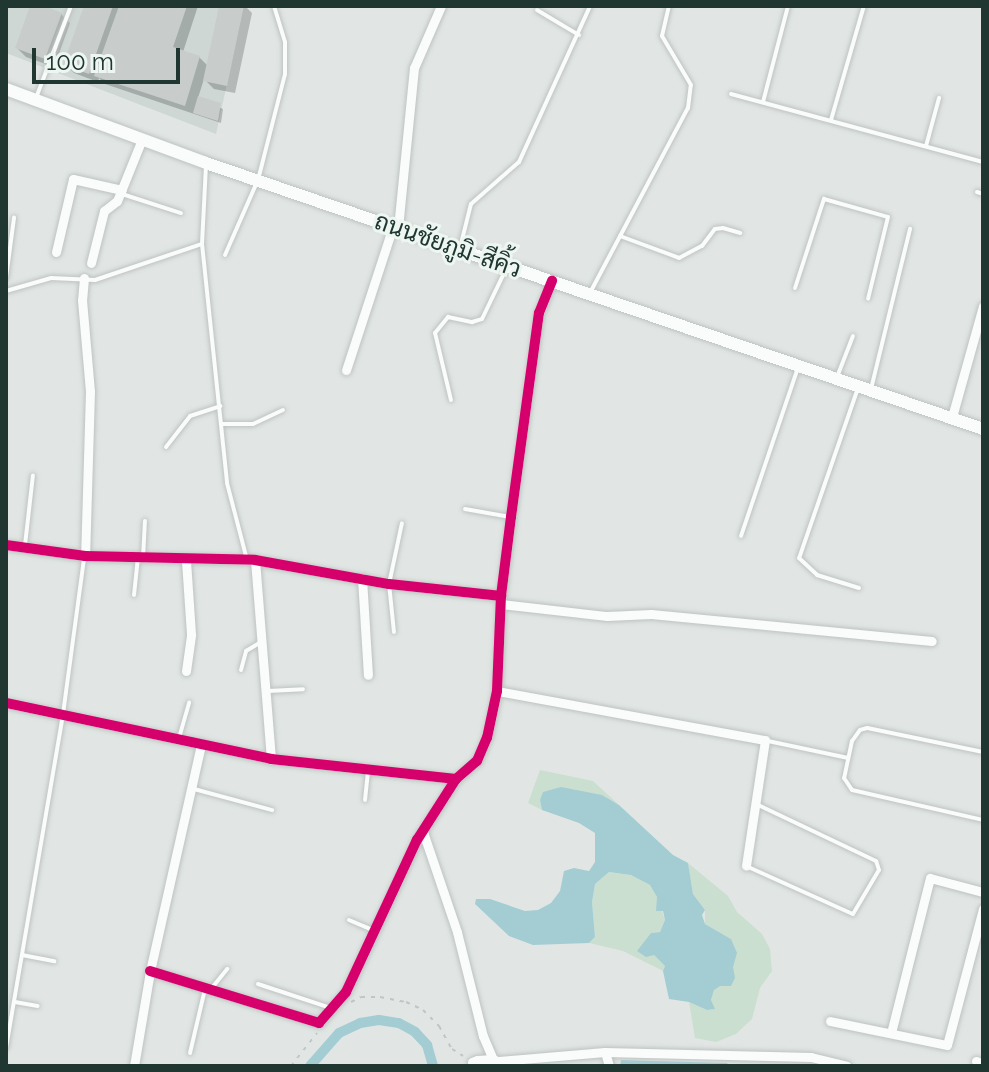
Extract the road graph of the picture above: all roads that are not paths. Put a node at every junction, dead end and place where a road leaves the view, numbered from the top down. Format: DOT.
graph roads {
  1 [pos="71,6"];
  2 [pos="274,6"];
  3 [pos="441,6"];
  4 [pos="590,6"];
  5 [pos="669,6"];
  6 [pos="788,6"];
  7 [pos="864,6"];
  8 [pos="537,10"];
  9 [pos="579,35"];
  10 [pos="6,88"];
  11 [pos="731,94"];
  12 [pos="939,98"];
  13 [pos="36,100"];
  14 [pos="763,102"];
  15 [pos="831,120"];
  16 [pos="142,139"];
  17 [pos="926,146"];
  18 [pos="983,162"];
  19 [pos="206,163"];
  20 [pos="258,180"];
  21 [pos="121,192"];
  22 [pos="977,192"];
  23 [pos="983,194"];
  24 [pos="181,213"];
  25 [pos="14,218"];
  26 [pos="396,227"];
  27 [pos="910,229"];
  28 [pos="740,233"];
  29 [pos="620,236"];
  30 [pos="202,244"];
  31 [pos="459,249"];
  32 [pos="56,252"];
  33 [pos="225,255"];
  34 [pos="91,263"];
  35 [pos="508,265"];
  36 [pos="6,278"];
  37 [pos="84,278"];
  38 [pos="552,280"];
  39 [pos="795,288"];
  40 [pos="6,291"];
  41 [pos="590,293"];
  42 [pos="868,299"];
  43 [pos="983,306"];
  44 [pos="853,336"];
  45 [pos="799,366"];
  46 [pos="346,370"];
  47 [pos="836,379"];
  48 [pos="864,389"];
  49 [pos="451,400"];
  50 [pos="220,406"];
  51 [pos="283,410"];
  52 [pos="952,417"];
  53 [pos="222,424"];
  54 [pos="983,429"];
  55 [pos="166,447"];
  56 [pos="33,475"];
  57 [pos="465,509"];
  58 [pos="511,517"];
  59 [pos="145,521"];
  60 [pos="402,523"];
  61 [pos="741,536"];
  62 [pos="6,545"];
  63 [pos="24,548"];
  64 [pos="85,556"];
  65 [pos="141,558"];
  66 [pos="186,560"];
  67 [pos="251,560"];
  68 [pos="362,578"];
  69 [pos="389,584"];
  70 [pos="859,588"];
  71 [pos="134,595"];
  72 [pos="501,600"];
  73 [pos="394,632"];
  74 [pos="932,641"];
  75 [pos="262,642"];
  76 [pos="241,670"];
  77 [pos="186,671"];
  78 [pos="368,675"];
  79 [pos="303,689"];
  80 [pos="266,691"];
  81 [pos="497,691"];
  82 [pos="189,702"];
  83 [pos="6,703"];
  84 [pos="63,714"];
  85 [pos="179,739"];
  86 [pos="765,740"];
  87 [pos="201,744"];
  88 [pos="983,752"];
  89 [pos="848,758"];
  90 [pos="271,759"];
  91 [pos="368,767"];
  92 [pos="456,779"];
  93 [pos="194,789"];
  94 [pos="365,800"];
  95 [pos="756,804"];
  96 [pos="272,810"];
  97 [pos="983,820"];
  98 [pos="423,832"];
  99 [pos="746,866"];
  100 [pos="983,892"];
  101 [pos="983,909"];
  102 [pos="349,920"];
  103 [pos="374,931"];
  104 [pos="22,955"];
  105 [pos="54,961"];
  106 [pos="227,969"];
  107 [pos="150,971"];
  108 [pos="258,984"];
  109 [pos="207,990"];
  110 [pos="15,1002"];
  111 [pos="38,1006"];
  112 [pos="338,1007"];
  113 [pos="830,1021"];
  114 [pos="891,1033"];
  115 [pos="6,1048"];
  116 [pos="605,1052"];
  117 [pos="190,1053"];
  118 [pos="738,1061"];
  119 [pos="487,1062"];
  120 [pos="134,1066"];
  121 [pos="609,1066"];
  122 [pos="847,1066"];
  1 -- 13 [label="lane"];
  2 -- 20 [label="lane"];
  3 -- 26 [label="street"];
  4 -- 9 [label="lane"];
  5 -- 29 [label="lane"];
  6 -- 14 [label="lane"];
  7 -- 15 [label="lane"];
  8 -- 9 [label="lane"];
  9 -- 31 [label="lane"];
  10 -- 13 [label="main road, ถนนชัยภูมิ-สีคิ้ว"];
  11 -- 14 [label="lane"];
  12 -- 17 [label="lane"];
  13 -- 16 [label="main road, ถนนชัยภูมิ-สีคิ้ว"];
  14 -- 15 [label="lane"];
  15 -- 17 [label="lane"];
  16 -- 19 [label="main road, ถนนชัยภูมิ-สีคิ้ว"];
  16 -- 21 [label="street"];
  17 -- 18 [label="lane"];
  19 -- 20 [label="main road, ถนนชัยภูมิ-สีคิ้ว"];
  19 -- 30 [label="lane"];
  20 -- 26 [label="main road, ถนนชัยภูมิ-สีคิ้ว"];
  20 -- 33 [label="lane"];
  21 -- 24 [label="lane"];
  21 -- 32 [label="street"];
  21 -- 34 [label="street"];
  22 -- 23 [label="lane"];
  25 -- 36 [label="lane"];
  26 -- 31 [label="main road, ถนนชัยภูมิ-สีคิ้ว"];
  26 -- 46 [label="street"];
  27 -- 48 [label="lane"];
  28 -- 29 [label="lane"];
  29 -- 41 [label="lane"];
  30 -- 37 [label="lane"];
  30 -- 50 [label="lane"];
  31 -- 35 [label="main road, ถนนชัยภูมิ-สีคิ้ว"];
  35 -- 38 [label="main road, ถนนชัยภูมิ-สีคิ้ว"];
  35 -- 49 [label="lane"];
  37 -- 40 [label="lane"];
  37 -- 64 [label="street"];
  38 -- 41 [label="main road, ถนนชัยภูมิ-สีคิ้ว"];
  38 -- 58 [label="street"];
  39 -- 42 [label="lane"];
  41 -- 45 [label="main road, ถนนชัยภูมิ-สีคิ้ว"];
  43 -- 52 [label="street"];
  44 -- 47 [label="lane"];
  45 -- 47 [label="main road, ถนนชัยภูมิ-สีคิ้ว"];
  45 -- 61 [label="lane"];
  47 -- 48 [label="main road, ถนนชัยภูมิ-สีคิ้ว"];
  48 -- 52 [label="main road, ถนนชัยภูมิ-สีคิ้ว"];
  48 -- 70 [label="lane"];
  50 -- 53 [label="lane"];
  50 -- 55 [label="lane"];
  51 -- 53 [label="lane"];
  52 -- 54 [label="main road, ถนนชัยภูมิ-สีคิ้ว"];
  53 -- 67 [label="lane"];
  56 -- 63 [label="lane"];
  57 -- 58 [label="lane"];
  58 -- 72 [label="street"];
  59 -- 65 [label="lane"];
  60 -- 69 [label="lane"];
  62 -- 63 [label="street"];
  63 -- 64 [label="street"];
  64 -- 65 [label="street"];
  64 -- 84 [label="lane"];
  65 -- 66 [label="street"];
  65 -- 71 [label="lane"];
  66 -- 67 [label="street"];
  66 -- 77 [label="street"];
  67 -- 68 [label="street"];
  67 -- 75 [label="street"];
  68 -- 69 [label="street"];
  68 -- 78 [label="street"];
  69 -- 72 [label="street"];
  69 -- 73 [label="lane"];
  72 -- 74 [label="street"];
  72 -- 81 [label="street"];
  75 -- 76 [label="lane"];
  75 -- 80 [label="street"];
  79 -- 80 [label="lane"];
  80 -- 90 [label="street"];
  81 -- 86 [label="street"];
  81 -- 92 [label="street"];
  82 -- 85 [label="lane"];
  83 -- 84 [label="street"];
  84 -- 85 [label="street"];
  84 -- 104 [label="lane"];
  85 -- 87 [label="street"];
  86 -- 89 [label="lane"];
  86 -- 95 [label="street"];
  87 -- 90 [label="street"];
  87 -- 93 [label="street"];
  88 -- 89 [label="lane"];
  89 -- 97 [label="lane"];
  90 -- 91 [label="street"];
  91 -- 92 [label="street"];
  91 -- 94 [label="lane"];
  92 -- 98 [label="street"];
  93 -- 96 [label="lane"];
  93 -- 107 [label="street"];
  95 -- 99 [label="street"];
  95 -- 99 [label="lane"];
  98 -- 103 [label="street"];
  98 -- 119 [label="street"];
  100 -- 114 [label="street"];
  101 -- 114 [label="street"];
  102 -- 103 [label="lane"];
  103 -- 112 [label="street"];
  104 -- 105 [label="lane"];
  104 -- 110 [label="lane"];
  106 -- 109 [label="lane"];
  107 -- 109 [label="street"];
  107 -- 120 [label="street"];
  108 -- 112 [label="lane"];
  109 -- 112 [label="street"];
  109 -- 117 [label="lane"];
  110 -- 111 [label="lane"];
  110 -- 115 [label="lane"];
  113 -- 114 [label="street"];
  116 -- 118 [label="street"];
  116 -- 119 [label="street"];
  116 -- 121 [label="street"];
  118 -- 122 [label="street"];
}
